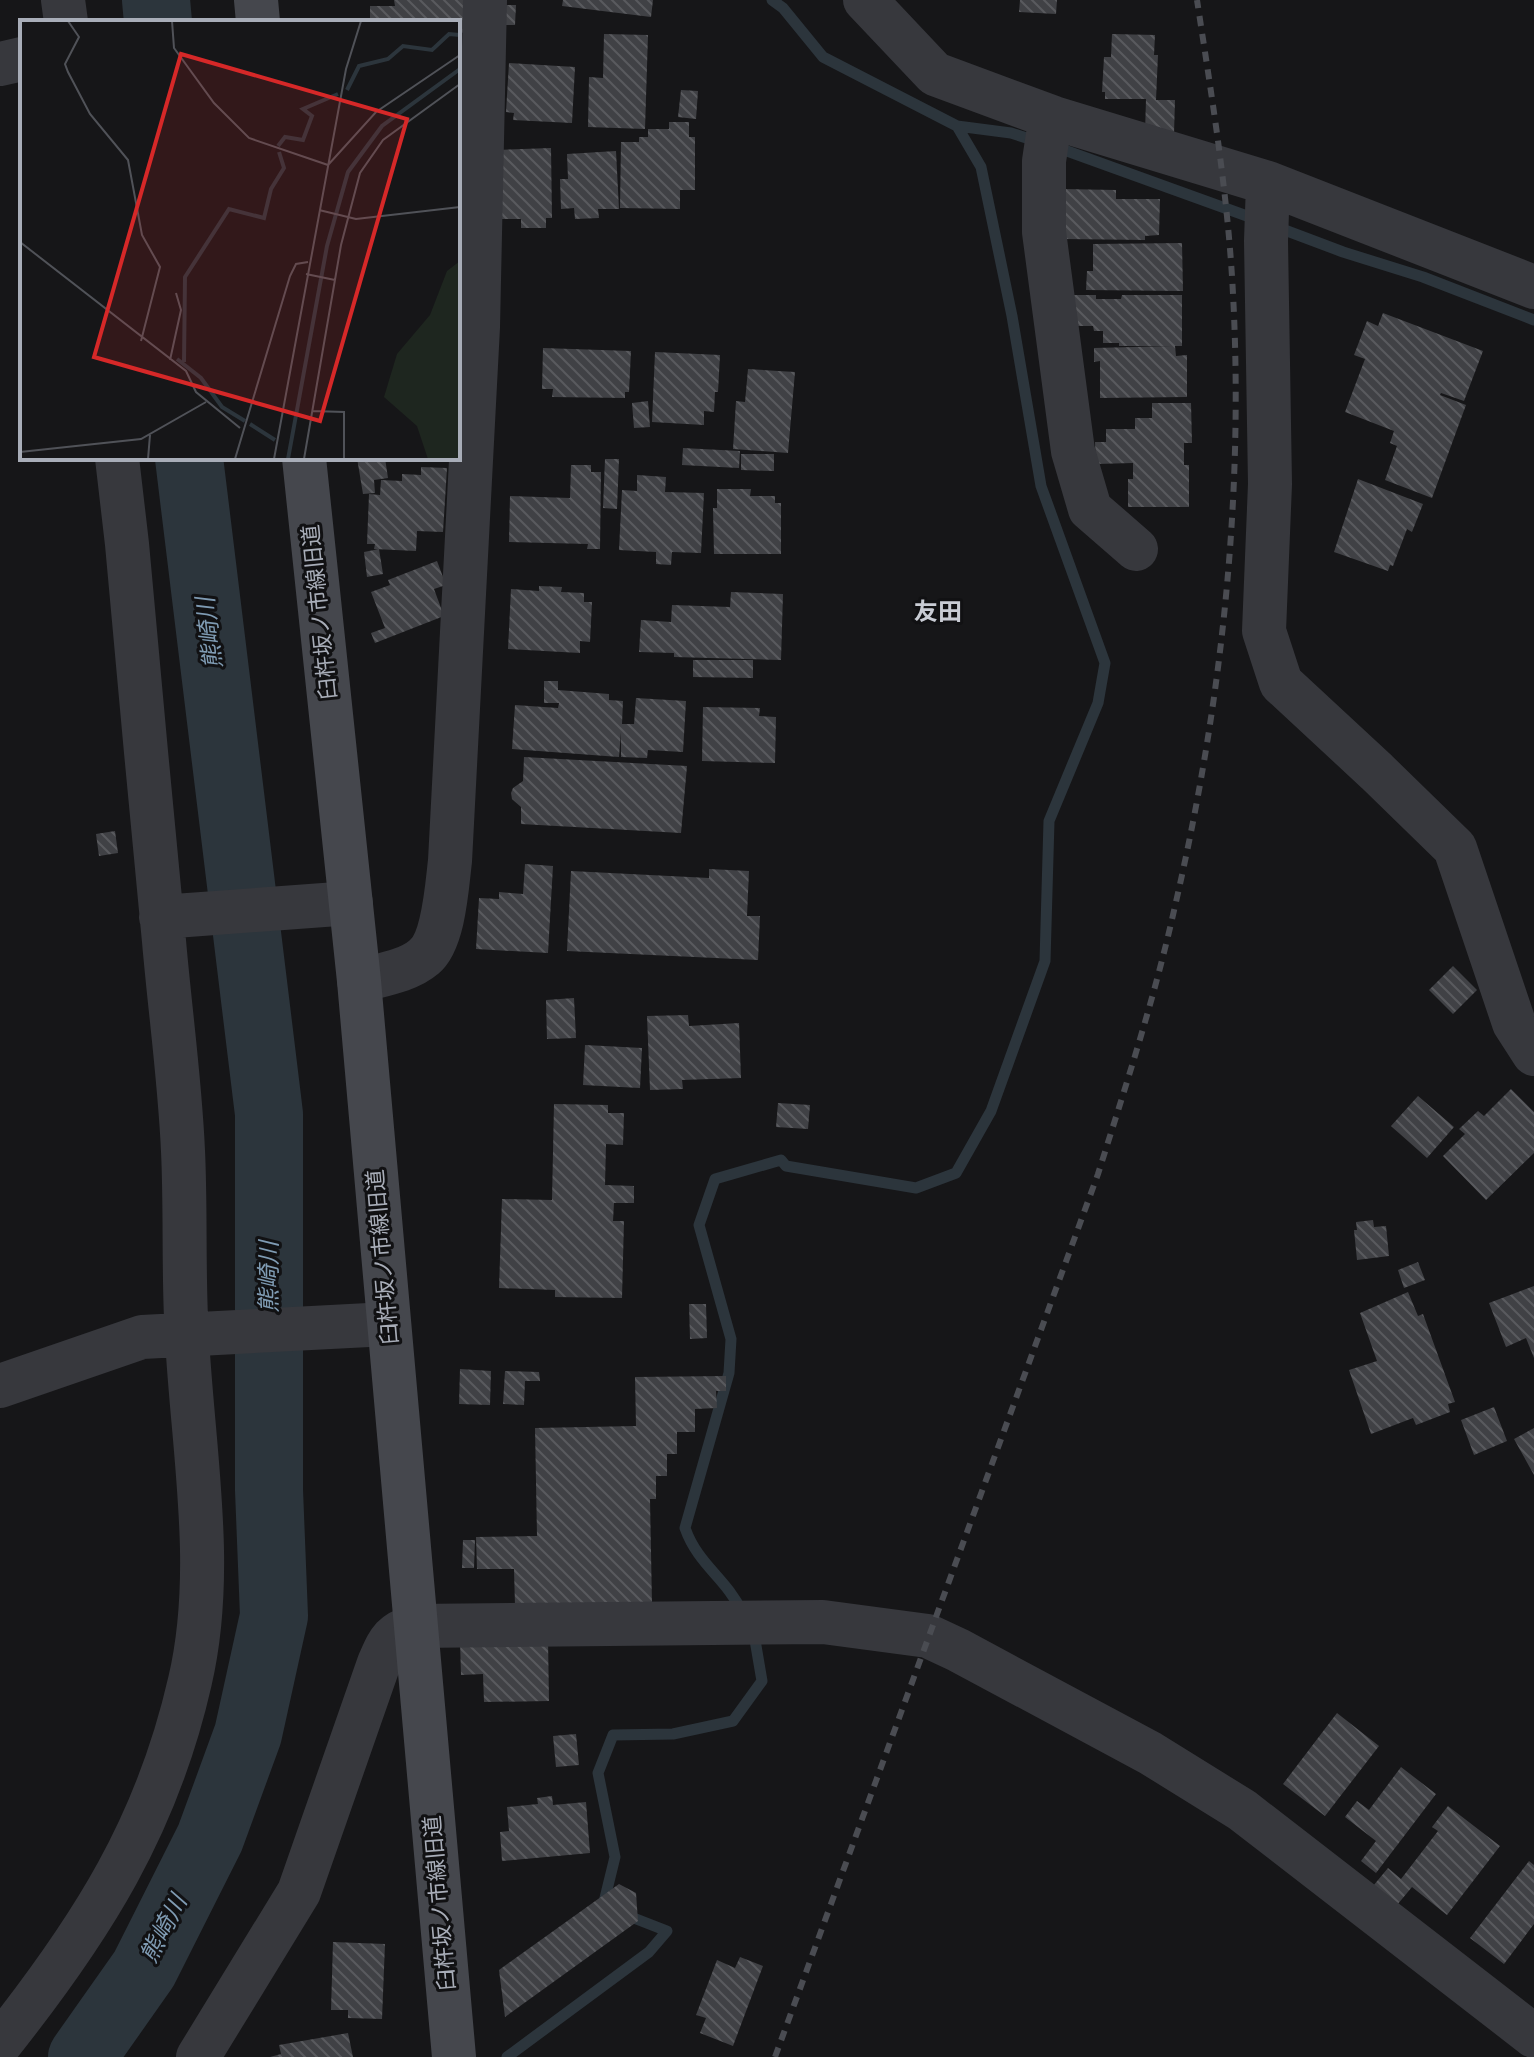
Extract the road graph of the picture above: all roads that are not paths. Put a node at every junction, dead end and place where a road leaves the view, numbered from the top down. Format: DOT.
graph roads {
  1 [pos="63,0"];
  2 [pos="256,0"];
  3 [pos="485,0"];
  4 [pos="865,0"];
  5 [pos="66,20"];
  6 [pos="258,20"];
  7 [pos="20,59"];
  8 [pos="0,64"];
  9 [pos="1049,136"];
  10 [pos="1267,209"];
  11 [pos="1534,287"];
  12 [pos="117,460"];
  13 [pos="304,460"];
  14 [pos="1136,549"];
  15 [pos="334,904"];
  16 [pos="168,916"];
  17 [pos="359,981"];
  18 [pos="1534,1054"];
  19 [pos="370,1324"];
  20 [pos="186,1334"];
  21 [pos="0,1386"];
  22 [pos="415,1626"];
  23 [pos="1534,2036"];
  24 [pos="0,2044"];
  25 [pos="454,2054"];
  26 [pos="198,2057"];
  1 -- 5 [label="street"];
  2 -- 6 [label="street"];
  3 -- 17 [label="street"];
  4 -- 9 [label="street"];
  7 -- 8 [label="street"];
  9 -- 10 [label="street"];
  9 -- 14 [label="street"];
  10 -- 11 [label="street"];
  10 -- 18 [label="street"];
  12 -- 16 [label="street"];
  13 -- 15 [label="street, 臼杵坂ノ市線旧道"];
  15 -- 16 [label="street"];
  15 -- 17 [label="street, 臼杵坂ノ市線旧道"];
  16 -- 20 [label="street"];
  17 -- 19 [label="street, 臼杵坂ノ市線旧道"];
  19 -- 20 [label="street"];
  19 -- 22 [label="street, 臼杵坂ノ市線旧道"];
  20 -- 21 [label="street"];
  20 -- 24 [label="street"];
  22 -- 23 [label="street"];
  22 -- 25 [label="street, 臼杵坂ノ市線旧道"];
  22 -- 26 [label="street"];
}
